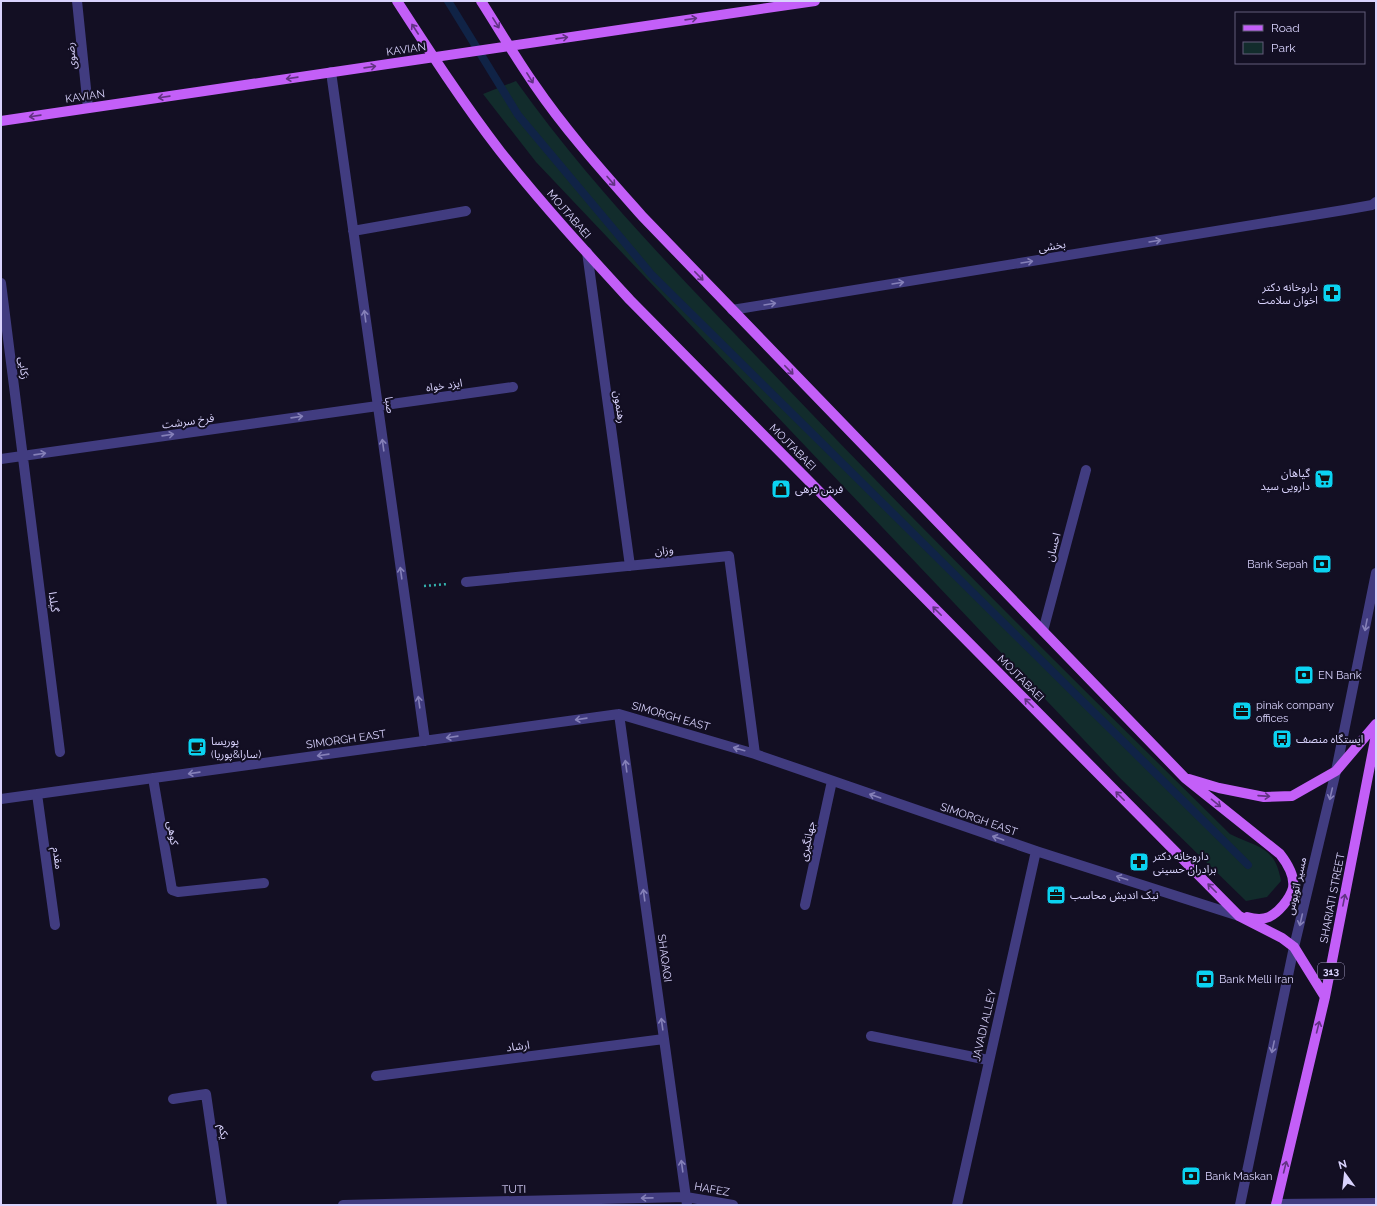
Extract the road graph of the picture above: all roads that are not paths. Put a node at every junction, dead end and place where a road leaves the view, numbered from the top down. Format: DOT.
graph roads {
  1 [pos="77,1"];
  2 [pos="397,1"];
  3 [pos="482,1"];
  4 [pos="814,1"];
  5 [pos="510,45"];
  6 [pos="434,58"];
  7 [pos="331,72"];
  8 [pos="88,108"];
  9 [pos="1,121"];
  10 [pos="1375,205"];
  11 [pos="466,211"];
  12 [pos="353,231"];
  13 [pos="587,252"];
  14 [pos="1,283"];
  15 [pos="732,310"];
  16 [pos="513,387"];
  17 [pos="378,406"];
  18 [pos="23,456"];
  19 [pos="1,459"];
  20 [pos="1086,470"];
  21 [pos="630,566"];
  22 [pos="1376,573"];
  23 [pos="466,582"];
  24 [pos="1043,631"];
  25 [pos="619,714"];
  26 [pos="1376,724"];
  27 [pos="1376,735"];
  28 [pos="425,741"];
  29 [pos="60,752"];
  30 [pos="755,754"];
  31 [pos="1336,771"];
  32 [pos="153,778"];
  33 [pos="1185,778"];
  34 [pos="832,781"];
  35 [pos="37,794"];
  36 [pos="1,799"];
  37 [pos="1036,851"];
  38 [pos="264,883"];
  39 [pos="805,905"];
  40 [pos="1239,916"];
  41 [pos="55,925"];
  42 [pos="1294,947"];
  43 [pos="1326,998"];
  44 [pos="871,1036"];
  45 [pos="664,1039"];
  46 [pos="988,1060"];
  47 [pos="376,1076"];
  48 [pos="173,1099"];
  49 [pos="687,1201"];
  50 [pos="1376,1203"];
  51 [pos="222,1205"];
  52 [pos="343,1205"];
  53 [pos="733,1205"];
  54 [pos="957,1205"];
  55 [pos="1240,1205"];
  56 [pos="1276,1205"];
  1 -- 8 [label="street, رضوی"];
  6 -- 2 [label="main road, MOJTABAEI, one-way"];
  3 -- 5 [label="main road, one-way"];
  5 -- 4 [label="main road, KAVIAN, one-way"];
  5 -- 6 [label="main road, KAVIAN"];
  5 -- 15 [label="main road, one-way"];
  7 -- 6 [label="main road, KAVIAN, one-way"];
  6 -- 13 [label="main road, MOJTABAEI"];
  7 -- 8 [label="main road, KAVIAN, one-way"];
  7 -- 12 [label="street, صبا"];
  8 -- 9 [label="main road, KAVIAN, one-way"];
  15 -- 10 [label="street, بخشی, one-way"];
  11 -- 12 [label="street"];
  17 -- 12 [label="street, صبا, one-way"];
  13 -- 21 [label="street, رهنمون"];
  40 -- 13 [label="main road, MOJTABAEI, one-way"];
  14 -- 18 [label="street, زکایی"];
  15 -- 24 [label="main road, one-way"];
  16 -- 17 [label="street, ایزد خواه"];
  18 -- 17 [label="street, فرخ سرشت, one-way"];
  28 -- 17 [label="street, صبا, one-way"];
  18 -- 19 [label="street, فرخ سرشت"];
  18 -- 29 [label="street, گیلدا"];
  20 -- 24 [label="street, احسان"];
  21 -- 23 [label="street, وزان"];
  21 -- 30 [label="street, وزان"];
  22 -- 31 [label="street, مسیر اتوبوس, one-way"];
  24 -- 33 [label="main road"];
  25 -- 28 [label="street, SIMORGH EAST, one-way"];
  30 -- 25 [label="street, SIMORGH EAST, one-way"];
  45 -- 25 [label="street, SHAQAQI, one-way"];
  26 -- 31 [label="main road"];
  43 -- 27 [label="main road, SHARIATI STREET / 313, one-way"];
  28 -- 32 [label="street, SIMORGH EAST, one-way"];
  30 -- 34 [label="street, SIMORGH EAST"];
  33 -- 31 [label="main road, one-way"];
  31 -- 42 [label="street, مسیر اتوبوس, one-way"];
  32 -- 35 [label="street, SIMORGH EAST"];
  32 -- 38 [label="street, کوهی"];
  33 -- 40 [label="main road, one-way"];
  37 -- 34 [label="street, SIMORGH EAST, one-way"];
  34 -- 39 [label="street, جهانگیری"];
  35 -- 36 [label="street, SIMORGH EAST"];
  35 -- 41 [label="street, مقدم"];
  40 -- 37 [label="street, SIMORGH EAST, one-way"];
  37 -- 46 [label="street, JAVADI ALLEY"];
  40 -- 42 [label="main road, MOJTABAEI"];
  42 -- 43 [label="main road"];
  42 -- 55 [label="street, مسیر اتوبوس, one-way"];
  56 -- 43 [label="main road, SHARIATI STREET / 313, one-way"];
  44 -- 46 [label="street"];
  45 -- 47 [label="street, ارشاد"];
  49 -- 45 [label="street, SHAQAQI, one-way"];
  46 -- 54 [label="street, JAVADI ALLEY"];
  48 -- 51 [label="street, یکم"];
  49 -- 52 [label="street, TUTI, one-way"];
  49 -- 53 [label="street, HAFEZ"];
  50 -- 56 [label="street"];
}
